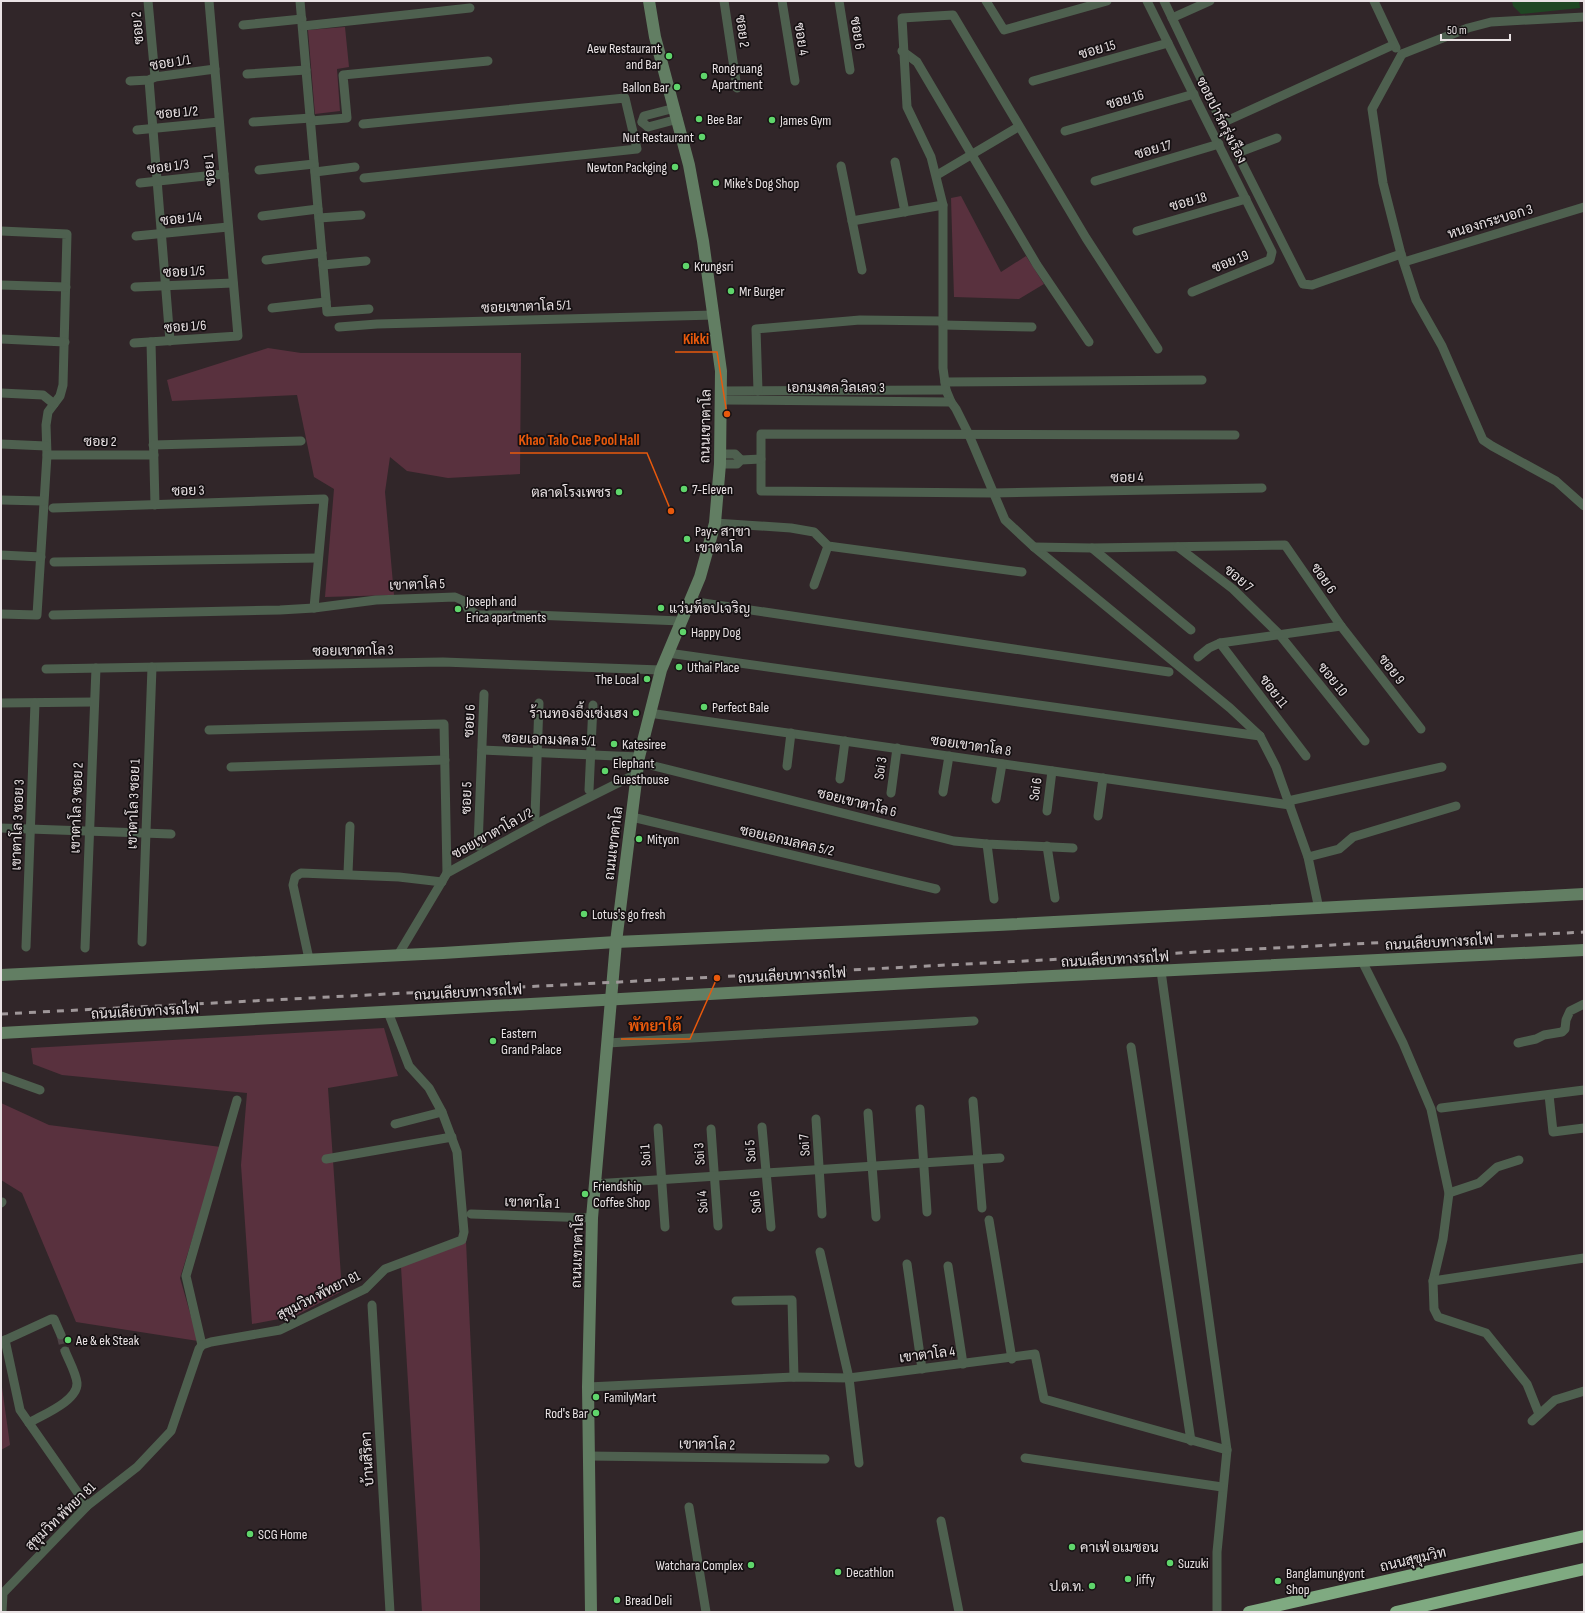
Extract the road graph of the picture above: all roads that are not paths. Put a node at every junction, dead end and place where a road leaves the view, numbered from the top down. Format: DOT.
graph roads {
  1 [pos="148,1"];
  2 [pos="209,1"];
  3 [pos="300,1"];
  4 [pos="649,1"];
  5 [pos="724,1"];
  6 [pos="782,1"];
  7 [pos="839,1"];
  8 [pos="986,1"];
  9 [pos="1107,1"];
  10 [pos="1147,1"];
  11 [pos="1164,1"];
  12 [pos="1210,1"];
  13 [pos="1374,1"];
  14 [pos="470,8"];
  15 [pos="1584,17"];
  16 [pos="1172,18"];
  17 [pos="302,22"];
  18 [pos="244,25"];
  19 [pos="1168,43"];
  20 [pos="1393,45"];
  21 [pos="902,51"];
  22 [pos="1402,54"];
  23 [pos="488,61"];
  24 [pos="215,70"];
  25 [pos="306,70"];
  26 [pos="850,70"];
  27 [pos="247,74"];
  28 [pos="152,78"];
  29 [pos="130,81"];
  30 [pos="795,81"];
  31 [pos="1033,81"];
  32 [pos="737,88"];
  33 [pos="1194,94"];
  34 [pos="676,114"];
  35 [pos="311,120"];
  36 [pos="219,122"];
  37 [pos="253,122"];
  38 [pos="1222,123"];
  39 [pos="363,124"];
  40 [pos="632,124"];
  41 [pos="1018,127"];
  42 [pos="153,129"];
  43 [pos="137,130"];
  44 [pos="1065,131"];
  45 [pos="1277,138"];
  46 [pos="1219,144"];
  47 [pos="1237,153"];
  48 [pos="971,156"];
  49 [pos="895,162"];
  50 [pos="841,166"];
  51 [pos="355,167"];
  52 [pos="315,168"];
  53 [pos="259,170"];
  54 [pos="224,174"];
  55 [pos="936,175"];
  56 [pos="364,178"];
  57 [pos="158,181"];
  58 [pos="1095,181"];
  59 [pos="140,184"];
  60 [pos="1246,199"];
  61 [pos="943,205"];
  62 [pos="1584,207"];
  63 [pos="318,209"];
  64 [pos="905,212"];
  65 [pos="362,215"];
  66 [pos="262,216"];
  67 [pos="319,218"];
  68 [pos="852,221"];
  69 [pos="228,227"];
  70 [pos="1,231"];
  71 [pos="1137,231"];
  72 [pos="162,234"];
  73 [pos="136,236"];
  74 [pos="1272,252"];
  75 [pos="322,253"];
  76 [pos="1402,258"];
  77 [pos="266,260"];
  78 [pos="366,261"];
  79 [pos="323,265"];
  80 [pos="862,270"];
  81 [pos="233,283"];
  82 [pos="1,285"];
  83 [pos="166,286"];
  84 [pos="66,287"];
  85 [pos="135,287"];
  86 [pos="1192,292"];
  87 [pos="326,302"];
  88 [pos="272,308"];
  89 [pos="370,309"];
  90 [pos="714,315"];
  91 [pos="942,323"];
  92 [pos="338,327"];
  93 [pos="1032,327"];
  94 [pos="238,336"];
  95 [pos="1,339"];
  96 [pos="170,341"];
  97 [pos="65,342"];
  98 [pos="151,342"];
  99 [pos="1089,342"];
  100 [pos="134,344"];
  101 [pos="1158,349"];
  102 [pos="1202,380"];
  103 [pos="946,386"];
  104 [pos="758,391"];
  105 [pos="1,393"];
  106 [pos="721,396"];
  107 [pos="951,402"];
  108 [pos="54,404"];
  109 [pos="969,435"];
  110 [pos="1235,436"];
  111 [pos="301,441"];
  112 [pos="1,444"];
  113 [pos="46,450"];
  114 [pos="154,450"];
  115 [pos="720,459"];
  116 [pos="761,459"];
  117 [pos="1262,488"];
  118 [pos="993,493"];
  119 [pos="1,500"];
  120 [pos="43,501"];
  121 [pos="155,505"];
  122 [pos="1584,506"];
  123 [pos="54,508"];
  124 [pos="716,523"];
  125 [pos="828,546"];
  126 [pos="1034,547"];
  127 [pos="1178,547"];
  128 [pos="1092,548"];
  129 [pos="1,555"];
  130 [pos="41,557"];
  131 [pos="318,558"];
  132 [pos="54,562"];
  133 [pos="1022,572"];
  134 [pos="814,585"];
  135 [pos="690,601"];
  136 [pos="314,608"];
  137 [pos="1,614"];
  138 [pos="53,615"];
  139 [pos="681,622"];
  140 [pos="1341,626"];
  141 [pos="1191,630"];
  142 [pos="1279,634"];
  143 [pos="1220,642"];
  144 [pos="668,654"];
  145 [pos="1198,657"];
  146 [pos="152,667"];
  147 [pos="96,668"];
  148 [pos="46,669"];
  149 [pos="662,670"];
  150 [pos="1169,672"];
  151 [pos="484,694"];
  152 [pos="94,702"];
  153 [pos="1,703"];
  154 [pos="35,703"];
  155 [pos="539,703"];
  156 [pos="593,705"];
  157 [pos="649,713"];
  158 [pos="1421,729"];
  159 [pos="209,730"];
  160 [pos="791,733"];
  161 [pos="1260,736"];
  162 [pos="845,741"];
  163 [pos="1365,741"];
  164 [pos="897,748"];
  165 [pos="482,750"];
  166 [pos="537,752"];
  167 [pos="591,755"];
  168 [pos="949,756"];
  169 [pos="1306,756"];
  170 [pos="639,759"];
  171 [pos="445,760"];
  172 [pos="1002,764"];
  173 [pos="787,766"];
  174 [pos="1442,767"];
  175 [pos="231,768"];
  176 [pos="1052,771"];
  177 [pos="636,774"];
  178 [pos="1104,778"];
  179 [pos="840,779"];
  180 [pos="589,790"];
  181 [pos="943,792"];
  182 [pos="891,793"];
  183 [pos="996,799"];
  184 [pos="1289,803"];
  185 [pos="1456,806"];
  186 [pos="1046,811"];
  187 [pos="534,816"];
  188 [pos="1098,816"];
  189 [pos="632,817"];
  190 [pos="350,826"];
  191 [pos="1,828"];
  192 [pos="31,829"];
  193 [pos="90,831"];
  194 [pos="146,833"];
  195 [pos="171,834"];
  196 [pos="987,844"];
  197 [pos="478,846"];
  198 [pos="1047,846"];
  199 [pos="1072,848"];
  200 [pos="1308,857"];
  201 [pos="447,873"];
  202 [pos="348,874"];
  203 [pos="442,882"];
  204 [pos="936,889"];
  205 [pos="1584,894"];
  206 [pos="1055,898"];
  207 [pos="994,899"];
  208 [pos="1319,909"];
  209 [pos="142,942"];
  210 [pos="616,942"];
  211 [pos="26,948"];
  212 [pos="85,948"];
  213 [pos="1584,950"];
  214 [pos="398,955"];
  215 [pos="309,960"];
  216 [pos="1362,961"];
  217 [pos="1161,971"];
  218 [pos="1,975"];
  219 [pos="611,1000"];
  220 [pos="1584,1004"];
  221 [pos="388,1012"];
  222 [pos="974,1021"];
  223 [pos="1,1034"];
  224 [pos="608,1043"];
  225 [pos="1518,1043"];
  226 [pos="1131,1047"];
  227 [pos="1,1076"];
  228 [pos="40,1090"];
  229 [pos="1584,1090"];
  230 [pos="1549,1095"];
  231 [pos="237,1100"];
  232 [pos="974,1101"];
  233 [pos="1441,1108"];
  234 [pos="920,1109"];
  235 [pos="442,1112"];
  236 [pos="868,1113"];
  237 [pos="816,1119"];
  238 [pos="395,1124"];
  239 [pos="762,1127"];
  240 [pos="658,1128"];
  241 [pos="1584,1128"];
  242 [pos="711,1129"];
  243 [pos="452,1137"];
  244 [pos="1000,1158"];
  245 [pos="326,1159"];
  246 [pos="978,1159"];
  247 [pos="1519,1160"];
  248 [pos="924,1163"];
  249 [pos="872,1166"];
  250 [pos="819,1170"];
  251 [pos="766,1173"];
  252 [pos="714,1176"];
  253 [pos="661,1180"];
  254 [pos="594,1184"];
  255 [pos="1449,1193"];
  256 [pos="982,1208"];
  257 [pos="927,1212"];
  258 [pos="471,1214"];
  259 [pos="822,1214"];
  260 [pos="876,1217"];
  261 [pos="592,1218"];
  262 [pos="989,1220"];
  263 [pos="718,1226"];
  264 [pos="665,1227"];
  265 [pos="771,1227"];
  266 [pos="820,1252"];
  267 [pos="1584,1258"];
  268 [pos="907,1264"];
  269 [pos="948,1266"];
  270 [pos="1433,1281"];
  271 [pos="736,1301"];
  272 [pos="372,1305"];
  273 [pos="61,1335"];
  274 [pos="3,1341"];
  275 [pos="202,1345"];
  276 [pos="65,1351"];
  277 [pos="1012,1358"];
  278 [pos="963,1364"];
  279 [pos="922,1369"];
  280 [pos="794,1377"];
  281 [pos="848,1378"];
  282 [pos="588,1388"];
  283 [pos="1584,1391"];
  284 [pos="29,1423"];
  285 [pos="1191,1441"];
  286 [pos="1227,1450"];
  287 [pos="588,1456"];
  288 [pos="1025,1458"];
  289 [pos="825,1459"];
  290 [pos="859,1463"];
  291 [pos="1222,1487"];
  292 [pos="87,1506"];
  293 [pos="689,1507"];
  294 [pos="941,1521"];
  295 [pos="1584,1536"];
  296 [pos="1584,1570"];
  297 [pos="2,1612"];
  298 [pos="390,1612"];
  299 [pos="591,1612"];
  300 [pos="706,1612"];
  301 [pos="959,1612"];
  302 [pos="1218,1612"];
  303 [pos="1249,1612"];
  304 [pos="1396,1612"];
  1 -- 28 [label="street, ซอย 2"];
  2 -- 24 [label="street, ซอย 1"];
  3 -- 17 [label="street"];
  4 -- 34 [label="street, ถนนเขาตาโล"];
  5 -- 32 [label="street, ซอย 2"];
  6 -- 30 [label="street, ซอย 4"];
  7 -- 26 [label="street, ซอย 6"];
  8 -- 9 [label="street"];
  10 -- 19 [label="street, ซอยปาร์ครุ่งเรือง"];
  11 -- 16 [label="street"];
  12 -- 16 [label="street"];
  13 -- 20 [label="street"];
  14 -- 17 [label="street"];
  15 -- 22 [label="street"];
  16 -- 38 [label="street"];
  17 -- 18 [label="street"];
  17 -- 25 [label="street"];
  19 -- 31 [label="street, ซอย 15"];
  19 -- 33 [label="street, ซอยปาร์ครุ่งเรือง"];
  20 -- 22 [label="street"];
  20 -- 38 [label="street"];
  21 -- 41 [label="street"];
  21 -- 48 [label="street"];
  21 -- 55 [label="street"];
  22 -- 76 [label="street"];
  23 -- 35 [label="street"];
  24 -- 28 [label="street, ซอย 1/1"];
  24 -- 36 [label="street, ซอย 1"];
  25 -- 27 [label="street"];
  25 -- 35 [label="street"];
  28 -- 29 [label="street, ซอย 1/1"];
  28 -- 42 [label="street, ซอย 2"];
  33 -- 44 [label="street, ซอย 16"];
  33 -- 46 [label="street, ซอยปาร์ครุ่งเรือง"];
  34 -- 40 [label="street"];
  34 -- 90 [label="street, ถนนเขาตาโล"];
  35 -- 37 [label="street"];
  35 -- 52 [label="street"];
  36 -- 42 [label="street, ซอย 1/2"];
  36 -- 54 [label="street, ซอย 1"];
  38 -- 47 [label="street"];
  39 -- 40 [label="street"];
  40 -- 56 [label="street"];
  41 -- 48 [label="street"];
  41 -- 101 [label="street"];
  42 -- 43 [label="street, ซอย 1/2"];
  42 -- 57 [label="street, ซอย 2"];
  45 -- 47 [label="street"];
  46 -- 58 [label="street, ซอย 17"];
  46 -- 60 [label="street, ซอยปาร์ครุ่งเรือง"];
  47 -- 76 [label="street, หนองกระบอก 3"];
  48 -- 55 [label="street"];
  48 -- 99 [label="street"];
  49 -- 64 [label="street"];
  50 -- 68 [label="street"];
  51 -- 52 [label="street"];
  52 -- 53 [label="street"];
  52 -- 63 [label="street"];
  54 -- 57 [label="street, ซอย 1/3"];
  54 -- 69 [label="street, ซอย 1"];
  55 -- 61 [label="street"];
  57 -- 59 [label="street, ซอย 1/3"];
  57 -- 72 [label="street, ซอย 2"];
  60 -- 71 [label="street, ซอย 18"];
  60 -- 74 [label="street, ซอยปาร์ครุ่งเรือง"];
  61 -- 64 [label="street"];
  61 -- 91 [label="street"];
  62 -- 76 [label="street, หนองกระบอก 3"];
  63 -- 66 [label="street"];
  63 -- 67 [label="street"];
  64 -- 68 [label="street"];
  65 -- 67 [label="street"];
  67 -- 75 [label="street"];
  68 -- 80 [label="street"];
  69 -- 72 [label="street, ซอย 1/4"];
  69 -- 81 [label="street, ซอย 1"];
  70 -- 84 [label="street"];
  72 -- 73 [label="street, ซอย 1/4"];
  72 -- 83 [label="street, ซอย 2"];
  74 -- 86 [label="street, ซอย 19"];
  75 -- 77 [label="street"];
  75 -- 79 [label="street"];
  76 -- 122 [label="street"];
  78 -- 79 [label="street"];
  79 -- 87 [label="street"];
  81 -- 83 [label="street, ซอย 1/5"];
  81 -- 94 [label="street, ซอย 1"];
  82 -- 84 [label="street"];
  83 -- 85 [label="street, ซอย 1/5"];
  83 -- 96 [label="street, ซอย 2"];
  84 -- 97 [label="street"];
  87 -- 88 [label="street"];
  87 -- 89 [label="street"];
  90 -- 92 [label="street, ซอยเขาตาโล 5/1"];
  90 -- 106 [label="street, ถนนเขาตาโล"];
  91 -- 93 [label="street"];
  91 -- 103 [label="street"];
  91 -- 104 [label="street"];
  94 -- 96 [label="street, ซอย 1/6"];
  95 -- 97 [label="street"];
  96 -- 98 [label="street, ซอย 1/6"];
  97 -- 108 [label="street"];
  98 -- 100 [label="street, ซอย 1/6"];
  98 -- 114 [label="street"];
  102 -- 103 [label="street, เอกมงคล วิลเลจ 3"];
  103 -- 104 [label="street, เอกมงคล วิลเลจ 3"];
  103 -- 107 [label="street"];
  104 -- 106 [label="street, เอกมงคล วิลเลจ 3"];
  105 -- 108 [label="street"];
  106 -- 107 [label="street, เอกมงคล วิลเลจ 3"];
  106 -- 115 [label="street, ถนนเขาตาโล"];
  107 -- 109 [label="street"];
  108 -- 113 [label="street"];
  109 -- 110 [label="street"];
  109 -- 116 [label="street"];
  109 -- 118 [label="street"];
  111 -- 114 [label="street"];
  112 -- 113 [label="street, ซอย 2"];
  113 -- 114 [label="street, ซอย 2"];
  113 -- 120 [label="street"];
  114 -- 121 [label="street"];
  115 -- 116 [label="street"];
  115 -- 124 [label="street, ถนนเขาตาโล"];
  116 -- 118 [label="street, ซอย 4"];
  117 -- 118 [label="street, ซอย 4"];
  118 -- 126 [label="street"];
  119 -- 120 [label="street"];
  120 -- 130 [label="street"];
  121 -- 123 [label="street, ซอย 3"];
  121 -- 131 [label="street, ซอย 3"];
  124 -- 125 [label="street"];
  124 -- 135 [label="street, ถนนเขาตาโล"];
  125 -- 133 [label="street"];
  125 -- 134 [label="street"];
  126 -- 128 [label="street"];
  126 -- 161 [label="street"];
  127 -- 128 [label="street"];
  127 -- 140 [label="street, ซอย 6"];
  127 -- 142 [label="street, ซอย 7"];
  128 -- 141 [label="street"];
  129 -- 130 [label="street"];
  130 -- 137 [label="street"];
  131 -- 132 [label="street"];
  131 -- 136 [label="street"];
  135 -- 139 [label="street, ถนนเขาตาโล"];
  135 -- 150 [label="street"];
  136 -- 138 [label="street, เขาตาโล 5"];
  136 -- 139 [label="street, เขาตาโล 5"];
  139 -- 144 [label="street, ถนนเขาตาโล"];
  140 -- 142 [label="street"];
  140 -- 158 [label="street, ซอย 9"];
  142 -- 143 [label="street"];
  142 -- 163 [label="street, ซอย 10"];
  143 -- 145 [label="street"];
  143 -- 169 [label="street, ซอย 11"];
  144 -- 149 [label="street, ถนนเขาตาโล"];
  144 -- 161 [label="street"];
  146 -- 147 [label="street, ซอยเขาตาโล 3"];
  146 -- 149 [label="street, ซอยเขาตาโล 3"];
  146 -- 194 [label="street, เขาตาโล 3 ซอย 1"];
  147 -- 148 [label="street, ซอยเขาตาโล 3"];
  147 -- 152 [label="street, เขาตาโล 3 ซอย 2"];
  149 -- 157 [label="street, ถนนเขาตาโล"];
  151 -- 165 [label="street, ซอย 6"];
  152 -- 154 [label="street"];
  152 -- 193 [label="street, เขาตาโล 3 ซอย 2"];
  153 -- 154 [label="street"];
  154 -- 192 [label="street, เขาตาโล 3 ซอย 3"];
  155 -- 166 [label="street"];
  156 -- 167 [label="street"];
  157 -- 160 [label="street, ซอยเขาตาโล 8"];
  157 -- 170 [label="street, ถนนเขาตาโล"];
  159 -- 171 [label="street"];
  160 -- 162 [label="street, ซอยเขาตาโล 8"];
  160 -- 173 [label="street"];
  161 -- 184 [label="street"];
  162 -- 164 [label="street, ซอยเขาตาโล 8"];
  162 -- 179 [label="street"];
  164 -- 168 [label="street, ซอยเขาตาโล 8"];
  164 -- 182 [label="street, Soi 3"];
  165 -- 166 [label="street, ซอยเอกมงคล 5/1"];
  165 -- 197 [label="street, ซอย 5"];
  166 -- 167 [label="street, ซอยเอกมงคล 5/1"];
  166 -- 187 [label="street"];
  167 -- 170 [label="street, ซอยเอกมงคล 5/1"];
  167 -- 180 [label="street"];
  168 -- 172 [label="street, ซอยเขาตาโล 8"];
  168 -- 181 [label="street"];
  170 -- 177 [label="street, ถนนเขาตาโล"];
  170 -- 196 [label="street, ซอยเขาตาโล 6"];
  171 -- 175 [label="street"];
  171 -- 201 [label="street"];
  172 -- 176 [label="street, ซอยเขาตาโล 8"];
  172 -- 183 [label="street"];
  174 -- 184 [label="street"];
  176 -- 178 [label="street, ซอยเขาตาโล 8"];
  176 -- 186 [label="street, Soi 6"];
  177 -- 189 [label="street, ถนนเขาตาโล"];
  177 -- 201 [label="street, ซอยเขาตาโล 1/2"];
  178 -- 184 [label="street, ซอยเขาตาโล 8"];
  178 -- 188 [label="street"];
  184 -- 200 [label="street"];
  185 -- 200 [label="street"];
  189 -- 204 [label="street, ซอยเอกมลคล 5/2"];
  189 -- 210 [label="street, ถนนเขาตาโล"];
  190 -- 202 [label="street"];
  191 -- 192 [label="street"];
  192 -- 193 [label="street"];
  192 -- 211 [label="street, เขาตาโล 3 ซอย 3"];
  193 -- 194 [label="street"];
  193 -- 212 [label="street, เขาตาโล 3 ซอย 2"];
  194 -- 195 [label="street"];
  194 -- 209 [label="street, เขาตาโล 3 ซอย 1"];
  196 -- 198 [label="street, ซอยเขาตาโล 6"];
  196 -- 207 [label="street"];
  198 -- 199 [label="street, ซอยเขาตาโล 6"];
  198 -- 206 [label="street"];
  200 -- 208 [label="street"];
  201 -- 203 [label="street, ซอยเขาตาโล 1/2"];
  202 -- 203 [label="street"];
  202 -- 215 [label="street"];
  203 -- 214 [label="street, ซอยเขาตาโล 1/2"];
  205 -- 208 [label="street"];
  208 -- 210 [label="street"];
  210 -- 214 [label="street"];
  210 -- 219 [label="street, ถนนเขาตาโล"];
  213 -- 216 [label="street, ถนนเลียบทางรถไฟ"];
  214 -- 215 [label="street"];
  215 -- 218 [label="street"];
  216 -- 217 [label="street, ถนนเลียบทางรถไฟ"];
  216 -- 255 [label="street"];
  217 -- 219 [label="street, ถนนเลียบทางรถไฟ"];
  217 -- 286 [label="street"];
  219 -- 221 [label="street, ถนนเลียบทางรถไฟ"];
  219 -- 224 [label="street, ถนนเขาตาโล"];
  220 -- 225 [label="street"];
  221 -- 223 [label="street, ถนนเลียบทางรถไฟ"];
  221 -- 235 [label="street, สุขุมวิท พัทยา 81"];
  222 -- 224 [label="street"];
  224 -- 254 [label="street, ถนนเขาตาโล"];
  226 -- 285 [label="street"];
  227 -- 228 [label="street"];
  229 -- 230 [label="street"];
  230 -- 233 [label="street"];
  230 -- 241 [label="street"];
  231 -- 275 [label="street"];
  232 -- 246 [label="street"];
  234 -- 248 [label="street"];
  235 -- 238 [label="street"];
  235 -- 243 [label="street, สุขุมวิท พัทยา 81"];
  236 -- 249 [label="street"];
  237 -- 250 [label="street, Soi 7"];
  239 -- 251 [label="street, Soi 5"];
  240 -- 253 [label="street, Soi 1"];
  242 -- 252 [label="street, Soi 3"];
  243 -- 245 [label="street"];
  243 -- 275 [label="street, สุขุมวิท พัทยา 81"];
  244 -- 246 [label="street"];
  246 -- 248 [label="street"];
  246 -- 256 [label="street"];
  247 -- 255 [label="street"];
  248 -- 249 [label="street"];
  248 -- 257 [label="street"];
  249 -- 250 [label="street"];
  249 -- 260 [label="street"];
  250 -- 251 [label="street"];
  250 -- 259 [label="street, Soi 7"];
  251 -- 252 [label="street"];
  251 -- 265 [label="street, Soi 6"];
  252 -- 253 [label="street"];
  252 -- 263 [label="street, Soi 4"];
  253 -- 254 [label="street"];
  253 -- 264 [label="street, Soi 1"];
  254 -- 261 [label="street, ถนนเขาตาโล"];
  255 -- 270 [label="street"];
  258 -- 261 [label="street, เขาตาโล 1"];
  261 -- 282 [label="street, ถนนเขาตาโล"];
  262 -- 277 [label="street"];
  266 -- 281 [label="street"];
  267 -- 270 [label="street"];
  268 -- 279 [label="street"];
  269 -- 278 [label="street"];
  270 -- 283 [label="street"];
  271 -- 280 [label="street"];
  272 -- 298 [label="street, บ้านสิริคา"];
  273 -- 274 [label="street"];
  274 -- 284 [label="street"];
  275 -- 292 [label="street, สุขุมวิท พัทยา 81"];
  276 -- 284 [label="street"];
  277 -- 278 [label="street, เขาตาโล 4"];
  277 -- 285 [label="street, เขาตาโล 4"];
  278 -- 279 [label="street, เขาตาโล 4"];
  279 -- 281 [label="street, เขาตาโล 4"];
  280 -- 281 [label="street, เขาตาโล 4"];
  280 -- 282 [label="street, เขาตาโล 4"];
  281 -- 290 [label="street"];
  282 -- 287 [label="street, ถนนเขาตาโล"];
  284 -- 292 [label="street"];
  285 -- 286 [label="street, เขาตาโล 4"];
  286 -- 291 [label="street"];
  287 -- 289 [label="street, เขาตาโล 2"];
  287 -- 299 [label="street, ถนนเขาตาโล"];
  288 -- 291 [label="street"];
  291 -- 302 [label="street"];
  292 -- 297 [label="street, สุขุมวิท พัทยา 81"];
  293 -- 300 [label="street"];
  294 -- 301 [label="street"];
  295 -- 303 [label="highway, ถนนสุขุมวิท"];
  296 -- 304 [label="highway"];
}
